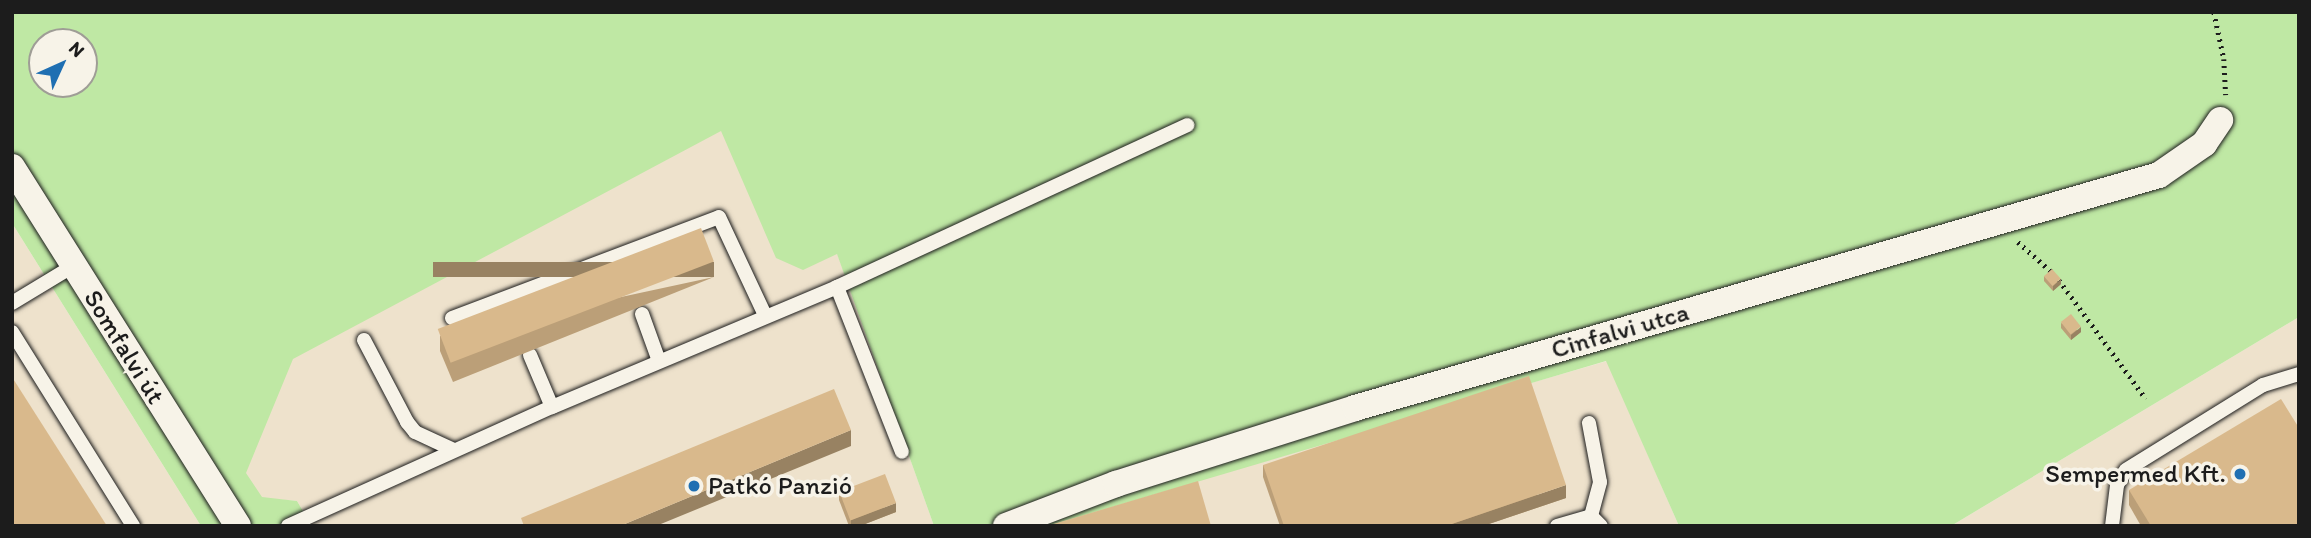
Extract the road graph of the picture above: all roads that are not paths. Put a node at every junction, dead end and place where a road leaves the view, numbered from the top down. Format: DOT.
graph roads {
  1 [pos="2220,120"];
  2 [pos="1187,125"];
  3 [pos="12,167"];
  4 [pos="73,266"];
  5 [pos="837,287"];
  6 [pos="12,303"];
  7 [pos="642,314"];
  8 [pos="765,315"];
  9 [pos="452,318"];
  10 [pos="12,332"];
  11 [pos="364,340"];
  12 [pos="530,355"];
  13 [pos="659,360"];
  14 [pos="2299,373"];
  15 [pos="552,407"];
  16 [pos="1589,423"];
  17 [pos="454,450"];
  18 [pos="902,452"];
  19 [pos="1596,521"];
  20 [pos="132,526"];
  21 [pos="238,526"];
  22 [pos="288,526"];
  23 [pos="1006,526"];
  24 [pos="1557,526"];
  25 [pos="2112,526"];
  1 -- 23 [label="street, Cinfalvi utca"];
  2 -- 5 [label="lane"];
  3 -- 4 [label="street, Somfalvi út"];
  4 -- 6 [label="lane"];
  4 -- 21 [label="street, Somfalvi út"];
  5 -- 8 [label="lane"];
  5 -- 18 [label="lane"];
  7 -- 13 [label="lane"];
  8 -- 9 [label="lane"];
  8 -- 13 [label="lane"];
  10 -- 20 [label="lane"];
  11 -- 17 [label="lane"];
  12 -- 15 [label="lane"];
  13 -- 15 [label="lane"];
  14 -- 25 [label="lane"];
  15 -- 17 [label="lane"];
  16 -- 19 [label="lane"];
  17 -- 22 [label="lane"];
  19 -- 24 [label="lane"];
}
